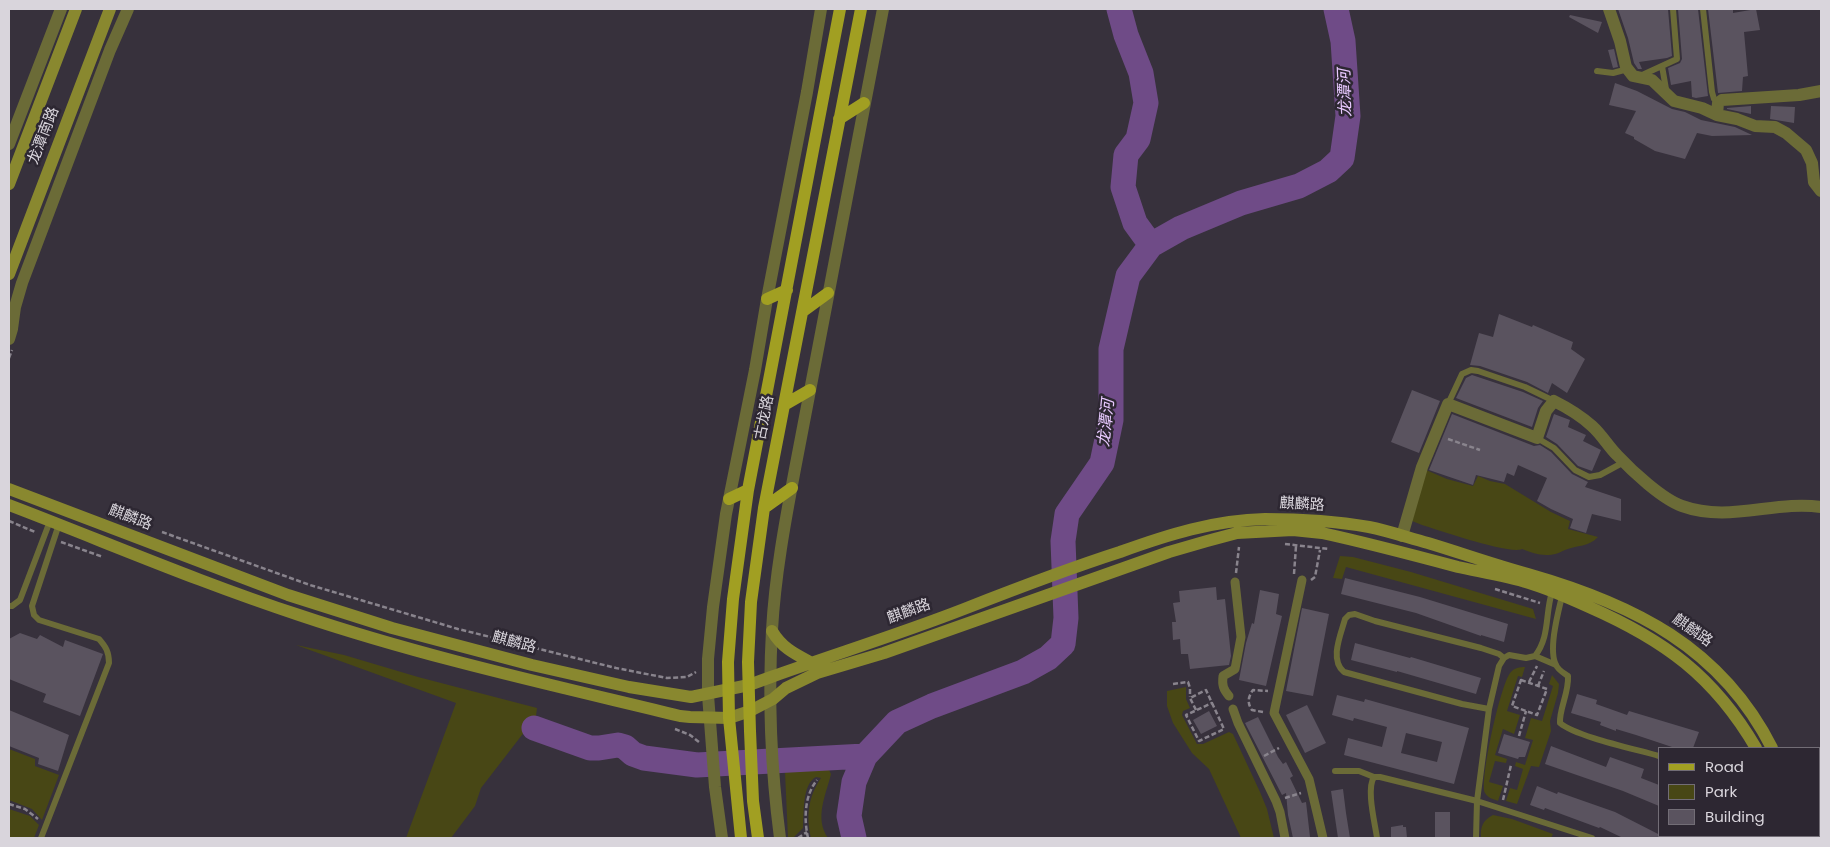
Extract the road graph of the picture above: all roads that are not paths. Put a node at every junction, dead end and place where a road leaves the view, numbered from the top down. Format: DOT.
graph roads {
  1 [pos="61,9"];
  2 [pos="76,9"];
  3 [pos="110,9"];
  4 [pos="128,9"];
  5 [pos="821,9"];
  6 [pos="840,9"];
  7 [pos="862,9"];
  8 [pos="883,9"];
  9 [pos="1608,9"];
  10 [pos="1673,9"];
  11 [pos="1702,9"];
  12 [pos="1662,66"];
  13 [pos="1626,67"];
  14 [pos="1597,71"];
  15 [pos="1637,77"];
  16 [pos="1821,91"];
  17 [pos="1665,92"];
  18 [pos="864,103"];
  19 [pos="1718,109"];
  20 [pos="840,119"];
  21 [pos="9,144"];
  22 [pos="9,184"];
  23 [pos="1821,191"];
  24 [pos="9,274"];
  25 [pos="787,290"];
  26 [pos="828,293"];
  27 [pos="767,299"];
  28 [pos="802,312"];
  29 [pos="9,339"];
  30 [pos="810,390"];
  31 [pos="1554,401"];
  32 [pos="1448,404"];
  33 [pos="784,405"];
  34 [pos="1537,438"];
  35 [pos="1624,462"];
  36 [pos="792,488"];
  37 [pos="9,489"];
  38 [pos="748,490"];
  39 [pos="729,499"];
  40 [pos="9,505"];
  41 [pos="1821,507"];
  42 [pos="764,508"];
  43 [pos="54,522"];
  44 [pos="1402,536"];
  45 [pos="1302,580"];
  46 [pos="1235,582"];
  47 [pos="1557,594"];
  48 [pos="9,606"];
  49 [pos="772,631"];
  50 [pos="1504,658"];
  51 [pos="1538,658"];
  52 [pos="812,663"];
  53 [pos="1556,665"];
  54 [pos="771,677"];
  55 [pos="749,685"];
  56 [pos="728,689"];
  57 [pos="708,695"];
  58 [pos="1229,696"];
  59 [pos="770,701"];
  60 [pos="1233,709"];
  61 [pos="1489,709"];
  62 [pos="750,711"];
  63 [pos="710,718"];
  64 [pos="729,718"];
  65 [pos="1755,747"];
  66 [pos="1771,747"];
  67 [pos="1658,756"];
  68 [pos="1335,771"];
  69 [pos="1374,777"];
  70 [pos="1477,801"];
  71 [pos="42,838"];
  72 [pos="722,838"];
  73 [pos="741,838"];
  74 [pos="758,838"];
  75 [pos="780,838"];
  76 [pos="1285,838"];
  77 [pos="1323,838"];
  78 [pos="1377,838"];
  79 [pos="1476,838"];
  80 [pos="1592,838"];
  1 -- 21 [label="street"];
  2 -- 22 [label="main road, 龙潭南路"];
  3 -- 24 [label="main road, 龙潭南路"];
  4 -- 29 [label="street"];
  5 -- 27 [label="street"];
  6 -- 25 [label="main road, 古龙路"];
  7 -- 20 [label="main road, 古龙路"];
  8 -- 18 [label="street"];
  9 -- 13 [label="street"];
  10 -- 12 [label="lane"];
  11 -- 19 [label="lane"];
  12 -- 15 [label="lane"];
  12 -- 17 [label="lane"];
  13 -- 14 [label="lane"];
  13 -- 15 [label="street"];
  15 -- 17 [label="street"];
  16 -- 19 [label="street"];
  17 -- 19 [label="street"];
  18 -- 20 [label="main road"];
  18 -- 26 [label="street"];
  19 -- 23 [label="street"];
  20 -- 28 [label="main road, 古龙路"];
  25 -- 27 [label="main road"];
  25 -- 38 [label="main road, 古龙路"];
  26 -- 28 [label="main road"];
  26 -- 30 [label="street"];
  27 -- 39 [label="street"];
  28 -- 33 [label="main road, 古龙路"];
  30 -- 33 [label="main road"];
  30 -- 36 [label="street"];
  31 -- 32 [label="lane"];
  31 -- 34 [label="street"];
  31 -- 35 [label="street"];
  32 -- 34 [label="street"];
  32 -- 44 [label="street"];
  33 -- 42 [label="main road, 古龙路"];
  34 -- 35 [label="lane"];
  35 -- 41 [label="street"];
  36 -- 42 [label="main road"];
  36 -- 49 [label="street"];
  37 -- 57 [label="main road, 麒麟路"];
  38 -- 39 [label="main road"];
  38 -- 56 [label="main road, 古龙路"];
  39 -- 57 [label="street"];
  40 -- 43 [label="main road, 麒麟路"];
  42 -- 55 [label="main road, 古龙路"];
  43 -- 48 [label="lane"];
  43 -- 63 [label="main road, 麒麟路"];
  43 -- 71 [label="lane"];
  44 -- 52 [label="main road, 麒麟路"];
  44 -- 66 [label="main road, 麒麟路"];
  45 -- 77 [label="street"];
  46 -- 58 [label="street"];
  47 -- 51 [label="lane"];
  47 -- 53 [label="lane"];
  47 -- 59 [label="main road, 麒麟路"];
  47 -- 65 [label="main road, 麒麟路"];
  49 -- 52 [label="main road"];
  49 -- 54 [label="street"];
  50 -- 51 [label="lane"];
  50 -- 61 [label="lane"];
  50 -- 61 [label="lane"];
  51 -- 53 [label="lane"];
  52 -- 54 [label="main road, 麒麟路"];
  53 -- 67 [label="lane"];
  54 -- 55 [label="main road, 麒麟路"];
  54 -- 59 [label="street"];
  55 -- 56 [label="main road, 麒麟路"];
  55 -- 62 [label="main road, 古龙路"];
  56 -- 57 [label="main road, 麒麟路"];
  56 -- 64 [label="main road, 古龙路"];
  57 -- 63 [label="street"];
  59 -- 62 [label="main road, 麒麟路"];
  59 -- 75 [label="street"];
  60 -- 76 [label="street"];
  61 -- 70 [label="lane"];
  62 -- 64 [label="main road, 麒麟路"];
  62 -- 74 [label="main road, 古龙路"];
  63 -- 64 [label="main road, 麒麟路"];
  63 -- 72 [label="street"];
  64 -- 73 [label="main road, 古龙路"];
  68 -- 69 [label="lane"];
  69 -- 70 [label="lane"];
  69 -- 78 [label="lane"];
  70 -- 79 [label="lane"];
  70 -- 80 [label="lane"];
}
